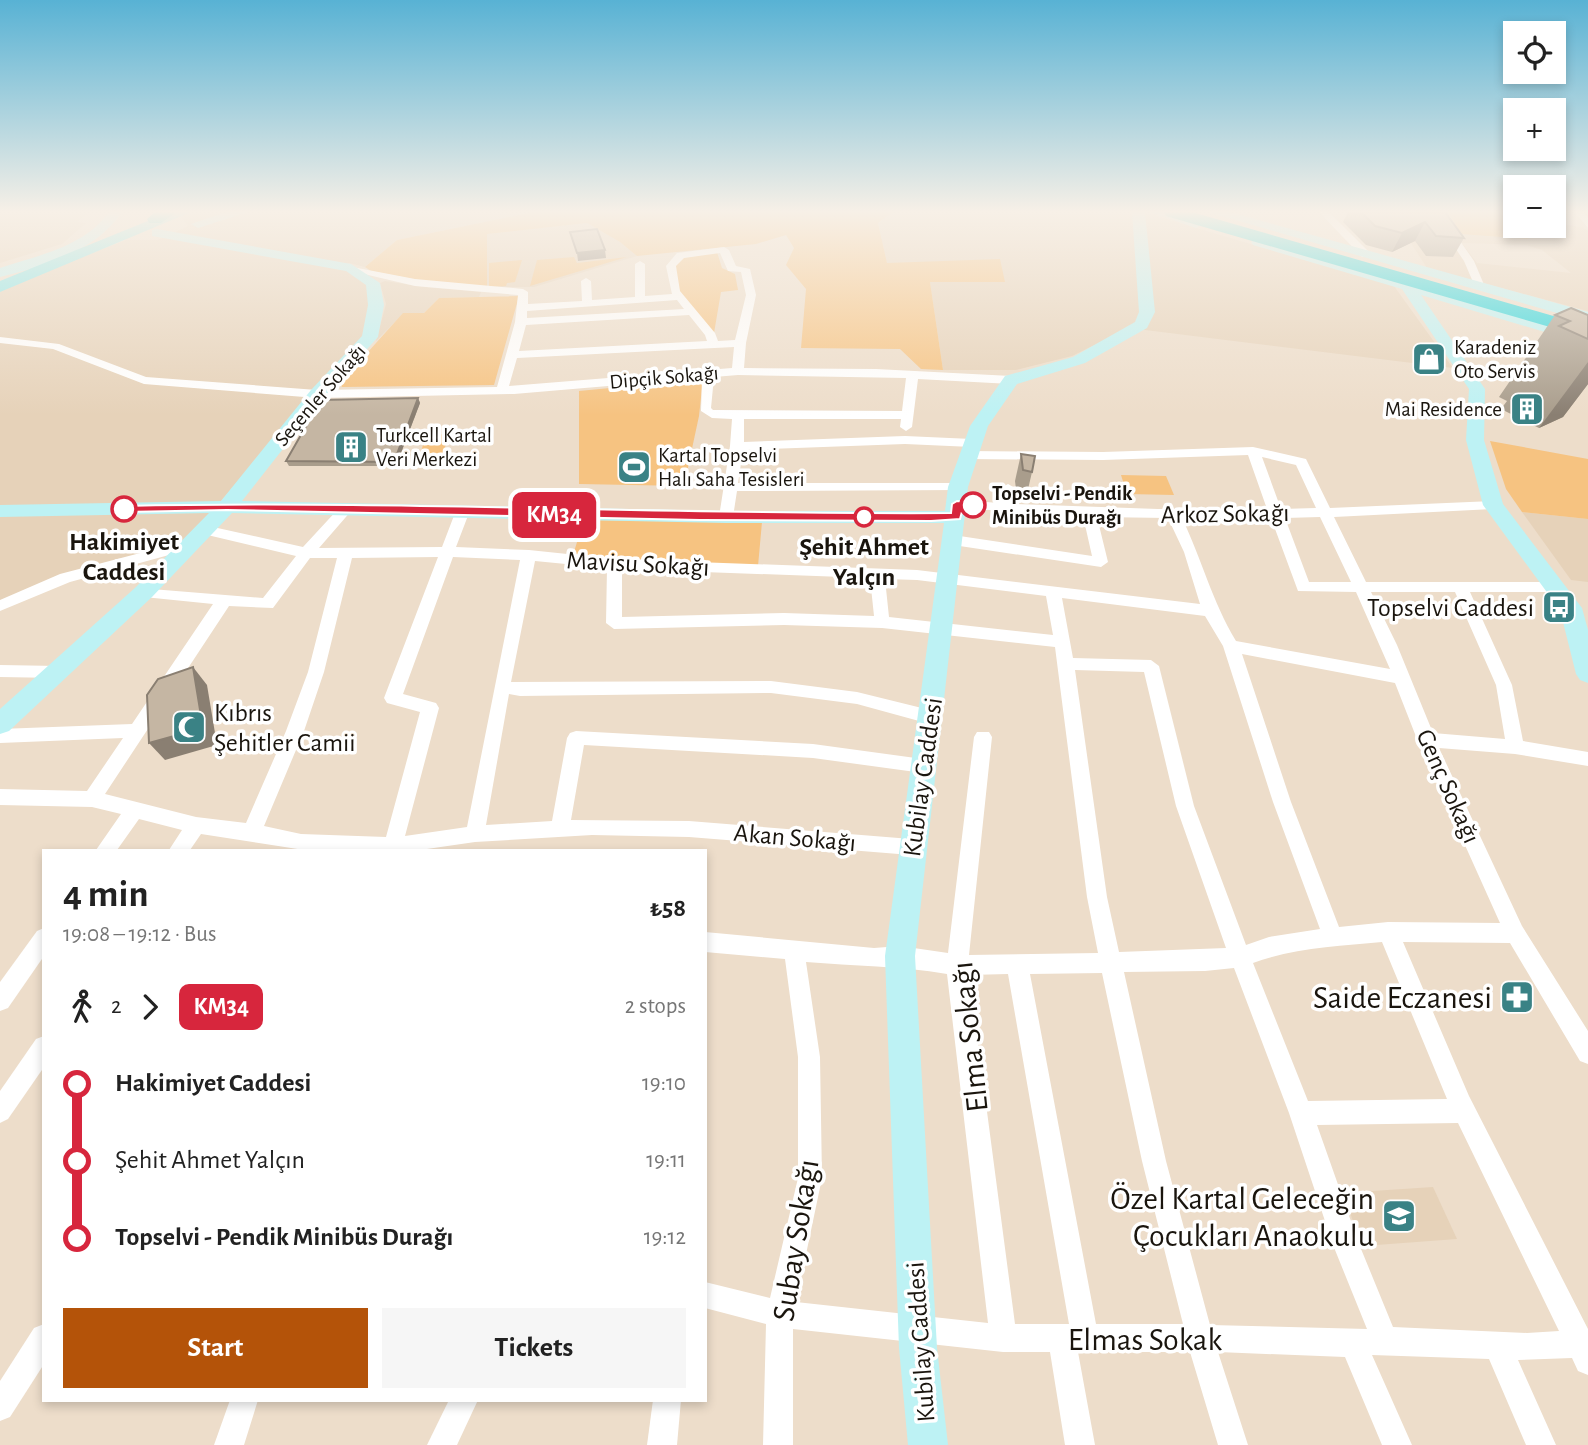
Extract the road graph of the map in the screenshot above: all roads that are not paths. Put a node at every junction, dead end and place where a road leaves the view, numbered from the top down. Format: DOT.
graph roads {
  1 [pos="16,279"];
  2 [pos="368,279"];
  3 [pos="397,279"];
  4 [pos="640,279"];
  5 [pos="673,279"];
  6 [pos="747,279"];
  7 [pos="1144,279"];
  8 [pos="1385,279"];
  9 [pos="1406,279"];
  10 [pos="1434,279"];
  11 [pos="1453,279"];
  12 [pos="1477,279"];
  13 [pos="586,281"];
  14 [pos="1407,286"];
  15 [pos="0,287"];
  16 [pos="1480,287"];
  17 [pos="679,297"];
  18 [pos="640,300"];
  19 [pos="587,303"];
  20 [pos="522,308"];
  21 [pos="691,312"];
  22 [pos="1588,317"];
  23 [pos="521,322"];
  24 [pos="1588,323"];
  25 [pos="1588,332"];
  26 [pos="0,340"];
  27 [pos="1588,340"];
  28 [pos="740,342"];
  29 [pos="713,344"];
  30 [pos="512,355"];
  31 [pos="738,371"];
  32 [pos="709,372"];
  33 [pos="912,375"];
  34 [pos="1011,380"];
  35 [pos="502,390"];
  36 [pos="317,394"];
  37 [pos="738,415"];
  38 [pos="907,415"];
  39 [pos="905,440"];
  40 [pos="737,446"];
  41 [pos="970,449"];
  42 [pos="1253,451"];
  43 [pos="732,487"];
  44 [pos="1008,488"];
  45 [pos="957,503"];
  46 [pos="1493,505"];
  47 [pos="227,507"];
  48 [pos="1007,508"];
  49 [pos="345,510"];
  50 [pos="1324,510"];
  51 [pos="0,511"];
  52 [pos="462,513"];
  53 [pos="1089,513"];
  54 [pos="1275,513"];
  55 [pos="1173,514"];
  56 [pos="726,517"];
  57 [pos="204,530"];
  58 [pos="953,540"];
  59 [pos="186,546"];
  60 [pos="448,552"];
  61 [pos="346,553"];
  62 [pos="306,554"];
  63 [pos="529,555"];
  64 [pos="615,564"];
  65 [pos="877,573"];
  66 [pos="948,578"];
  67 [pos="1460,586"];
  68 [pos="1359,587"];
  69 [pos="1557,587"];
  70 [pos="1053,592"];
  71 [pos="144,593"];
  72 [pos="223,602"];
  73 [pos="0,606"];
  74 [pos="1579,609"];
  75 [pos="1210,611"];
  76 [pos="882,622"];
  77 [pos="942,628"];
  78 [pos="1060,642"];
  79 [pos="1231,646"];
  80 [pos="1066,664"];
  81 [pos="0,671"];
  82 [pos="58,672"];
  83 [pos="1588,674"];
  84 [pos="1403,678"];
  85 [pos="503,686"];
  86 [pos="930,718"];
  87 [pos="0,724"];
  88 [pos="137,731"];
  89 [pos="0,736"];
  90 [pos="983,737"];
  91 [pos="1428,740"];
  92 [pos="1515,747"];
  93 [pos="1588,759"];
  94 [pos="923,766"];
  95 [pos="0,797"];
  96 [pos="92,799"];
  97 [pos="136,808"];
  98 [pos="196,825"];
  99 [pos="560,829"];
  100 [pos="252,832"];
  101 [pos="475,834"];
  102 [pos="393,846"];
  103 [pos="912,847"];
  104 [pos="302,848"];
  105 [pos="107,849"];
  106 [pos="180,849"];
  107 [pos="1388,932"];
  108 [pos="1515,933"];
  109 [pos="1333,937"];
  110 [pos="42,941"];
  111 [pos="707,942"];
  112 [pos="794,951"];
  113 [pos="900,956"];
  114 [pos="1240,957"];
  115 [pos="1017,964"];
  116 [pos="1111,964"];
  117 [pos="957,965"];
  118 [pos="0,1000"];
  119 [pos="42,1050"];
  120 [pos="1588,1053"];
  121 [pos="0,1111"];
  122 [pos="1465,1111"];
  123 [pos="1301,1113"];
  124 [pos="707,1296"];
  125 [pos="780,1314"];
  126 [pos="917,1328"];
  127 [pos="1003,1338"];
  128 [pos="1073,1338"];
  129 [pos="1200,1338"];
  130 [pos="1385,1340"];
  131 [pos="42,1341"];
  132 [pos="1353,1343"];
  133 [pos="1498,1346"];
  134 [pos="1585,1349"];
  135 [pos="243,1402"];
  136 [pos="463,1402"];
  137 [pos="667,1402"];
  138 [pos="0,1407"];
  139 [pos="229,1445"];
  140 [pos="442,1445"];
  141 [pos="662,1445"];
  142 [pos="778,1445"];
  143 [pos="928,1445"];
  144 [pos="1080,1445"];
  145 [pos="1233,1445"];
  146 [pos="1397,1445"];
  147 [pos="1541,1445"];
  1 -- 15 [label="main road"];
  2 -- 36 [label="street, Seçenler Sokağı"];
  3 -- 20 [label="street"];
  4 -- 18 [label="street"];
  5 -- 17 [label="street"];
  6 -- 28 [label="street"];
  7 -- 34 [label="street"];
  8 -- 14 [label="street"];
  9 -- 25 [label="highway"];
  10 -- 24 [label="highway"];
  11 -- 16 [label="street"];
  12 -- 16 [label="street"];
  13 -- 19 [label="street"];
  14 -- 27 [label="street"];
  14 -- 46 [label="street"];
  16 -- 22 [label="street"];
  17 -- 18 [label="street"];
  17 -- 21 [label="street"];
  18 -- 19 [label="street"];
  19 -- 20 [label="street"];
  20 -- 23 [label="street"];
  21 -- 23 [label="street"];
  21 -- 29 [label="street"];
  23 -- 30 [label="street"];
  26 -- 36 [label="street, Dipçik Sokağı"];
  28 -- 29 [label="street"];
  28 -- 31 [label="street"];
  29 -- 30 [label="street"];
  30 -- 35 [label="street"];
  31 -- 32 [label="street, Dipçik Sokağı"];
  31 -- 33 [label="street, Dipçik Sokağı"];
  32 -- 35 [label="street, Dipçik Sokağı"];
  32 -- 37 [label="street"];
  33 -- 34 [label="street, Dipçik Sokağı"];
  33 -- 38 [label="street"];
  34 -- 41 [label="street, Kubilay Caddesi"];
  35 -- 36 [label="street, Dipçik Sokağı"];
  36 -- 47 [label="street, Seçenler Sokağı"];
  37 -- 38 [label="street"];
  37 -- 40 [label="street"];
  38 -- 39 [label="street"];
  39 -- 40 [label="street"];
  39 -- 41 [label="street"];
  40 -- 43 [label="street"];
  41 -- 42 [label="street"];
  41 -- 45 [label="street, Kubilay Caddesi"];
  42 -- 50 [label="street, Genç Sokağı"];
  42 -- 54 [label="street"];
  43 -- 45 [label="street, Arkoz Sokağı"];
  43 -- 56 [label="street"];
  44 -- 48 [label="street"];
  45 -- 48 [label="street, Arkoz Sokağı"];
  45 -- 56 [label="street"];
  45 -- 58 [label="street, Kubilay Caddesi"];
  46 -- 50 [label="street, Arkoz Sokağı"];
  46 -- 69 [label="street"];
  47 -- 49 [label="street"];
  47 -- 51 [label="street"];
  47 -- 57 [label="street, Seçenler Sokağı"];
  48 -- 53 [label="street, Arkoz Sokağı"];
  49 -- 52 [label="street"];
  49 -- 62 [label="street"];
  50 -- 54 [label="street, Arkoz Sokağı"];
  50 -- 68 [label="street, Genç Sokağı"];
  52 -- 56 [label="street"];
  52 -- 60 [label="street"];
  53 -- 55 [label="street, Arkoz Sokağı"];
  53 -- 58 [label="street"];
  54 -- 55 [label="street, Arkoz Sokağı"];
  54 -- 68 [label="street"];
  55 -- 75 [label="street"];
  57 -- 59 [label="street, Seçenler Sokağı"];
  57 -- 62 [label="street, Mavisu Sokağı"];
  58 -- 66 [label="street, Kubilay Caddesi"];
  59 -- 71 [label="street, Seçenler Sokağı"];
  59 -- 73 [label="street"];
  60 -- 61 [label="street, Mavisu Sokağı"];
  60 -- 63 [label="street, Mavisu Sokağı"];
  60 -- 102 [label="street"];
  61 -- 62 [label="street, Mavisu Sokağı"];
  61 -- 100 [label="street"];
  62 -- 72 [label="street"];
  63 -- 64 [label="street, Mavisu Sokağı"];
  63 -- 85 [label="street"];
  64 -- 65 [label="street, Mavisu Sokağı"];
  64 -- 76 [label="street"];
  65 -- 66 [label="street, Mavisu Sokağı"];
  65 -- 76 [label="street"];
  66 -- 70 [label="street, Mavisu Sokağı"];
  66 -- 77 [label="street, Kubilay Caddesi"];
  67 -- 68 [label="street"];
  67 -- 69 [label="street"];
  67 -- 92 [label="street"];
  68 -- 84 [label="street, Genç Sokağı"];
  69 -- 74 [label="street"];
  70 -- 75 [label="street, Mavisu Sokağı"];
  70 -- 78 [label="street"];
  71 -- 72 [label="street"];
  71 -- 82 [label="street, Seçenler Sokağı"];
  72 -- 88 [label="street"];
  74 -- 83 [label="street"];
  75 -- 79 [label="street"];
  76 -- 77 [label="street"];
  77 -- 78 [label="street"];
  77 -- 86 [label="street, Kubilay Caddesi"];
  78 -- 80 [label="street"];
  79 -- 84 [label="street"];
  79 -- 109 [label="street"];
  80 -- 114 [label="street"];
  80 -- 116 [label="street"];
  81 -- 82 [label="street"];
  82 -- 87 [label="street, Seçenler Sokağı"];
  84 -- 91 [label="street, Genç Sokağı"];
  85 -- 86 [label="street"];
  85 -- 101 [label="street"];
  86 -- 94 [label="street, Kubilay Caddesi"];
  88 -- 89 [label="street"];
  88 -- 96 [label="street"];
  90 -- 117 [label="street, Elma Sokağı"];
  91 -- 92 [label="street"];
  91 -- 108 [label="street, Genç Sokağı"];
  92 -- 93 [label="street"];
  94 -- 99 [label="street"];
  94 -- 103 [label="street, Kubilay Caddesi"];
  95 -- 96 [label="street, Akan Sokağı"];
  96 -- 97 [label="street, Akan Sokağı"];
  97 -- 98 [label="street, Akan Sokağı"];
  97 -- 105 [label="street"];
  98 -- 100 [label="street, Akan Sokağı"];
  98 -- 106 [label="street"];
  99 -- 101 [label="street, Akan Sokağı"];
  99 -- 103 [label="street, Akan Sokağı"];
  100 -- 104 [label="street, Akan Sokağı"];
  101 -- 102 [label="street, Akan Sokağı"];
  102 -- 104 [label="street, Akan Sokağı"];
  103 -- 113 [label="street, Kubilay Caddesi"];
  107 -- 108 [label="street"];
  107 -- 109 [label="street"];
  107 -- 122 [label="street"];
  108 -- 120 [label="street, Genç Sokağı"];
  109 -- 114 [label="street"];
  110 -- 118 [label="street"];
  111 -- 112 [label="street"];
  112 -- 113 [label="street"];
  112 -- 125 [label="street, Subay Sokağı"];
  113 -- 117 [label="street"];
  113 -- 126 [label="street, Kubilay Caddesi"];
  114 -- 116 [label="street"];
  114 -- 123 [label="street"];
  115 -- 116 [label="street"];
  115 -- 117 [label="street"];
  115 -- 128 [label="street"];
  116 -- 129 [label="street"];
  117 -- 127 [label="street, Elma Sokağı"];
  119 -- 121 [label="street"];
  122 -- 123 [label="street"];
  122 -- 134 [label="street"];
  123 -- 130 [label="street"];
  124 -- 125 [label="street, Elmas Sokak"];
  125 -- 126 [label="street, Elmas Sokak"];
  125 -- 142 [label="street, Subay Sokağı"];
  126 -- 127 [label="street, Elmas Sokak"];
  126 -- 143 [label="street, Kubilay Caddesi"];
  127 -- 128 [label="street, Elmas Sokak"];
  128 -- 129 [label="street, Elmas Sokak"];
  128 -- 144 [label="street"];
  129 -- 132 [label="street, Elmas Sokak"];
  129 -- 145 [label="street"];
  130 -- 132 [label="street, Elmas Sokak"];
  130 -- 133 [label="street, Elmas Sokak"];
  131 -- 138 [label="street"];
  132 -- 146 [label="street"];
  133 -- 134 [label="street, Elmas Sokak"];
  133 -- 147 [label="street"];
  135 -- 139 [label="street"];
  136 -- 140 [label="street"];
  137 -- 141 [label="street"];
}
